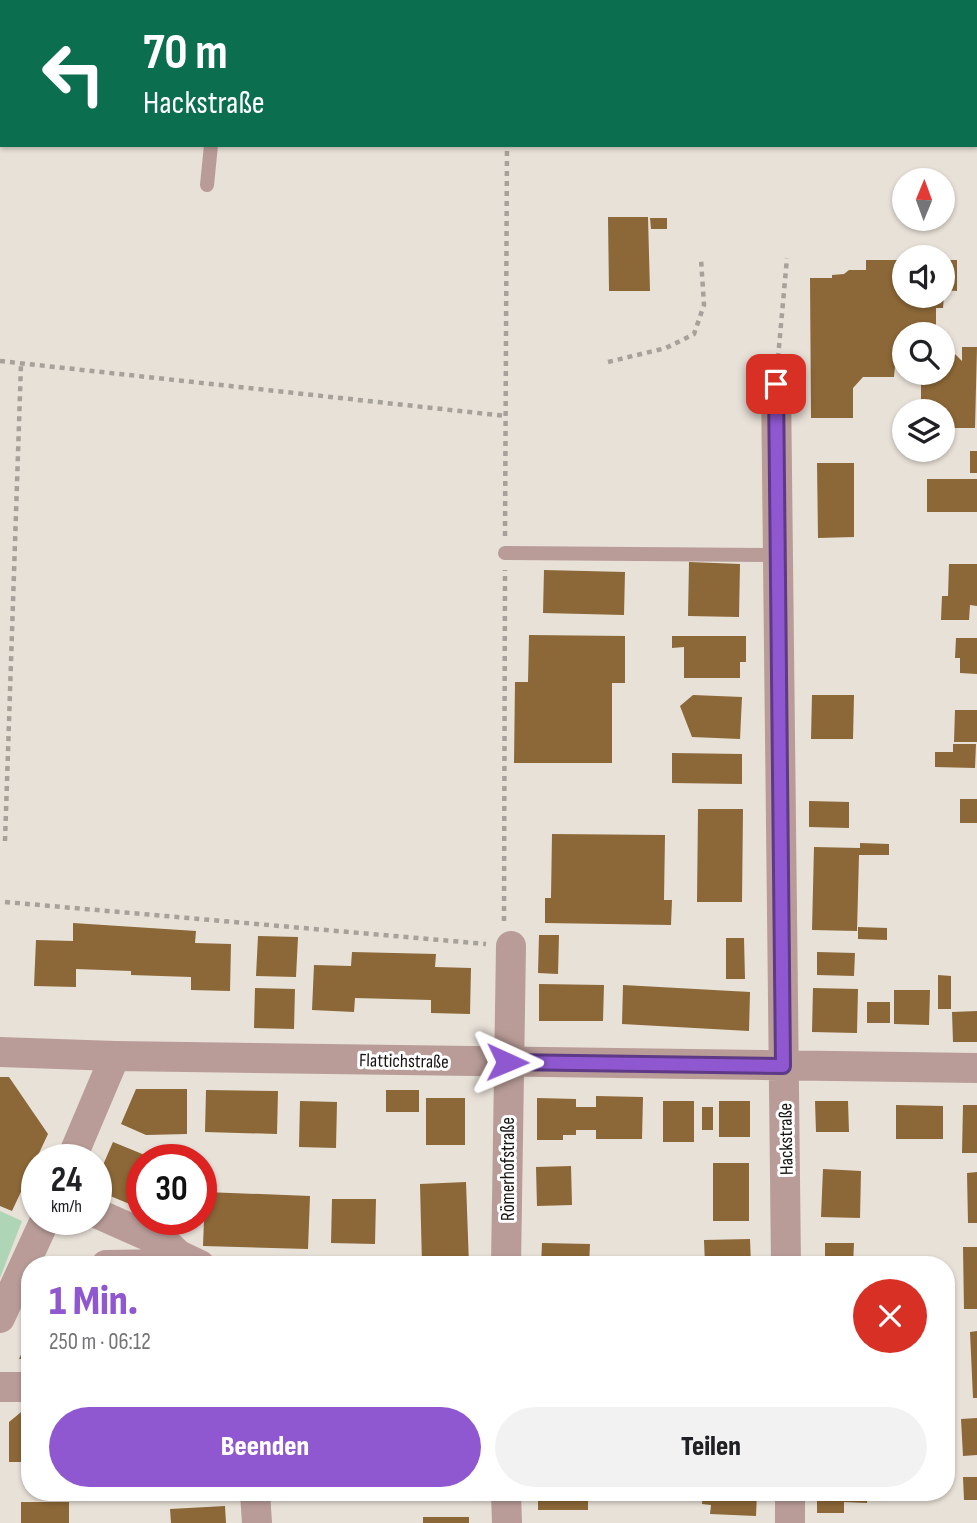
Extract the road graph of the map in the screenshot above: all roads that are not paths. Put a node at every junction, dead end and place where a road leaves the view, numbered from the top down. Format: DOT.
graph roads {
  1 [pos="211,147"];
  2 [pos="207,185"];
  3 [pos="776,384"];
  4 [pos="505,553"];
  5 [pos="776,555"];
  6 [pos="511,946"];
  7 [pos="0,1052"];
  8 [pos="115,1056"];
  9 [pos="507,1062"];
  10 [pos="783,1066"];
  11 [pos="977,1068"];
  12 [pos="78,1144"];
  13 [pos="112,1220"];
  14 [pos="38,1235"];
  15 [pos="27,1256"];
  16 [pos="183,1256"];
  17 [pos="506,1256"];
  18 [pos="786,1256"];
  19 [pos="17,1276"];
  20 [pos="0,1318"];
  21 [pos="0,1387"];
  22 [pos="21,1387"];
  23 [pos="256,1501"];
  24 [pos="506,1501"];
  25 [pos="790,1501"];
  26 [pos="257,1523"];
  27 [pos="506,1523"];
  28 [pos="790,1523"];
  1 -- 2 [label="lane"];
  3 -- 5 [label="street, Hackstraße"];
  4 -- 5 [label="lane"];
  5 -- 10 [label="street, Hackstraße"];
  6 -- 9 [label="street, Römerhofstraße"];
  7 -- 8 [label="street, Flattichstraße"];
  8 -- 9 [label="street, Flattichstraße"];
  8 -- 12 [label="street"];
  9 -- 10 [label="street, Flattichstraße"];
  9 -- 17 [label="street, Römerhofstraße"];
  10 -- 11 [label="street, Flattichstraße"];
  10 -- 18 [label="street, Hackstraße"];
  13 -- 16 [label="street"];
  14 -- 15 [label="street"];
  19 -- 20 [label="street"];
  21 -- 22 [label="street"];
  23 -- 26 [label="street"];
  24 -- 27 [label="street"];
  25 -- 28 [label="street"];
}
